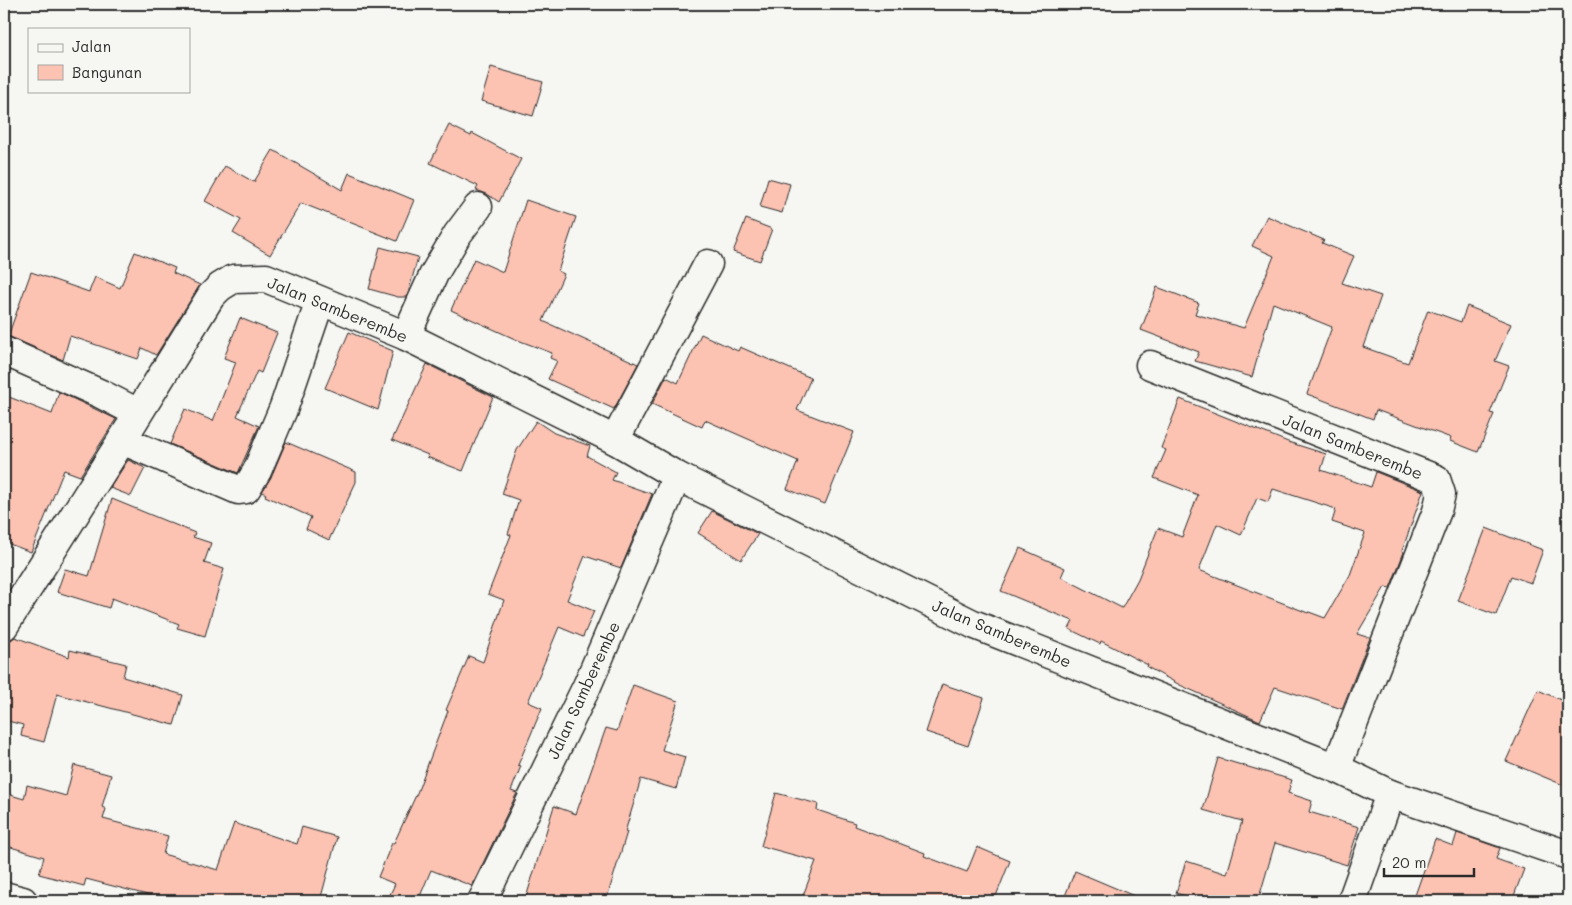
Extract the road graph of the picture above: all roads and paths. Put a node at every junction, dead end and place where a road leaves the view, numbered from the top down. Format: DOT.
graph roads {
  1 [pos="478,207"];
  2 [pos="708,264"];
  3 [pos="320,301"];
  4 [pos="406,336"];
  5 [pos="4,351"];
  6 [pos="1150,366"];
  7 [pos="138,413"];
  8 [pos="122,440"];
  9 [pos="615,440"];
  10 [pos="677,476"];
  11 [pos="4,626"];
  12 [pos="1336,768"];
  13 [pos="1390,794"];
  14 [pos="1568,855"];
  15 [pos="4,896"];
  16 [pos="23,901"];
  17 [pos="482,901"];
  18 [pos="1352,901"];
  1 -- 4 [label="street"];
  2 -- 9 [label="street"];
  3 -- 4 [label="street, Jalan Samberembe"];
  3 -- 7 [label="street, Jalan Samberembe"];
  3 -- 8 [label="street"];
  4 -- 9 [label="street, Jalan Samberembe"];
  5 -- 7 [label="street"];
  6 -- 12 [label="street, Jalan Samberembe"];
  7 -- 8 [label="street, Jalan Samberembe"];
  8 -- 11 [label="street, Jalan Samberembe"];
  9 -- 10 [label="street, Jalan Samberembe"];
  10 -- 12 [label="street, Jalan Samberembe"];
  10 -- 17 [label="street, Jalan Samberembe"];
  12 -- 13 [label="street, Jalan Samberembe"];
  13 -- 14 [label="street, Jalan Samberembe"];
  13 -- 18 [label="street"];
  15 -- 16 [label="street"];
}
